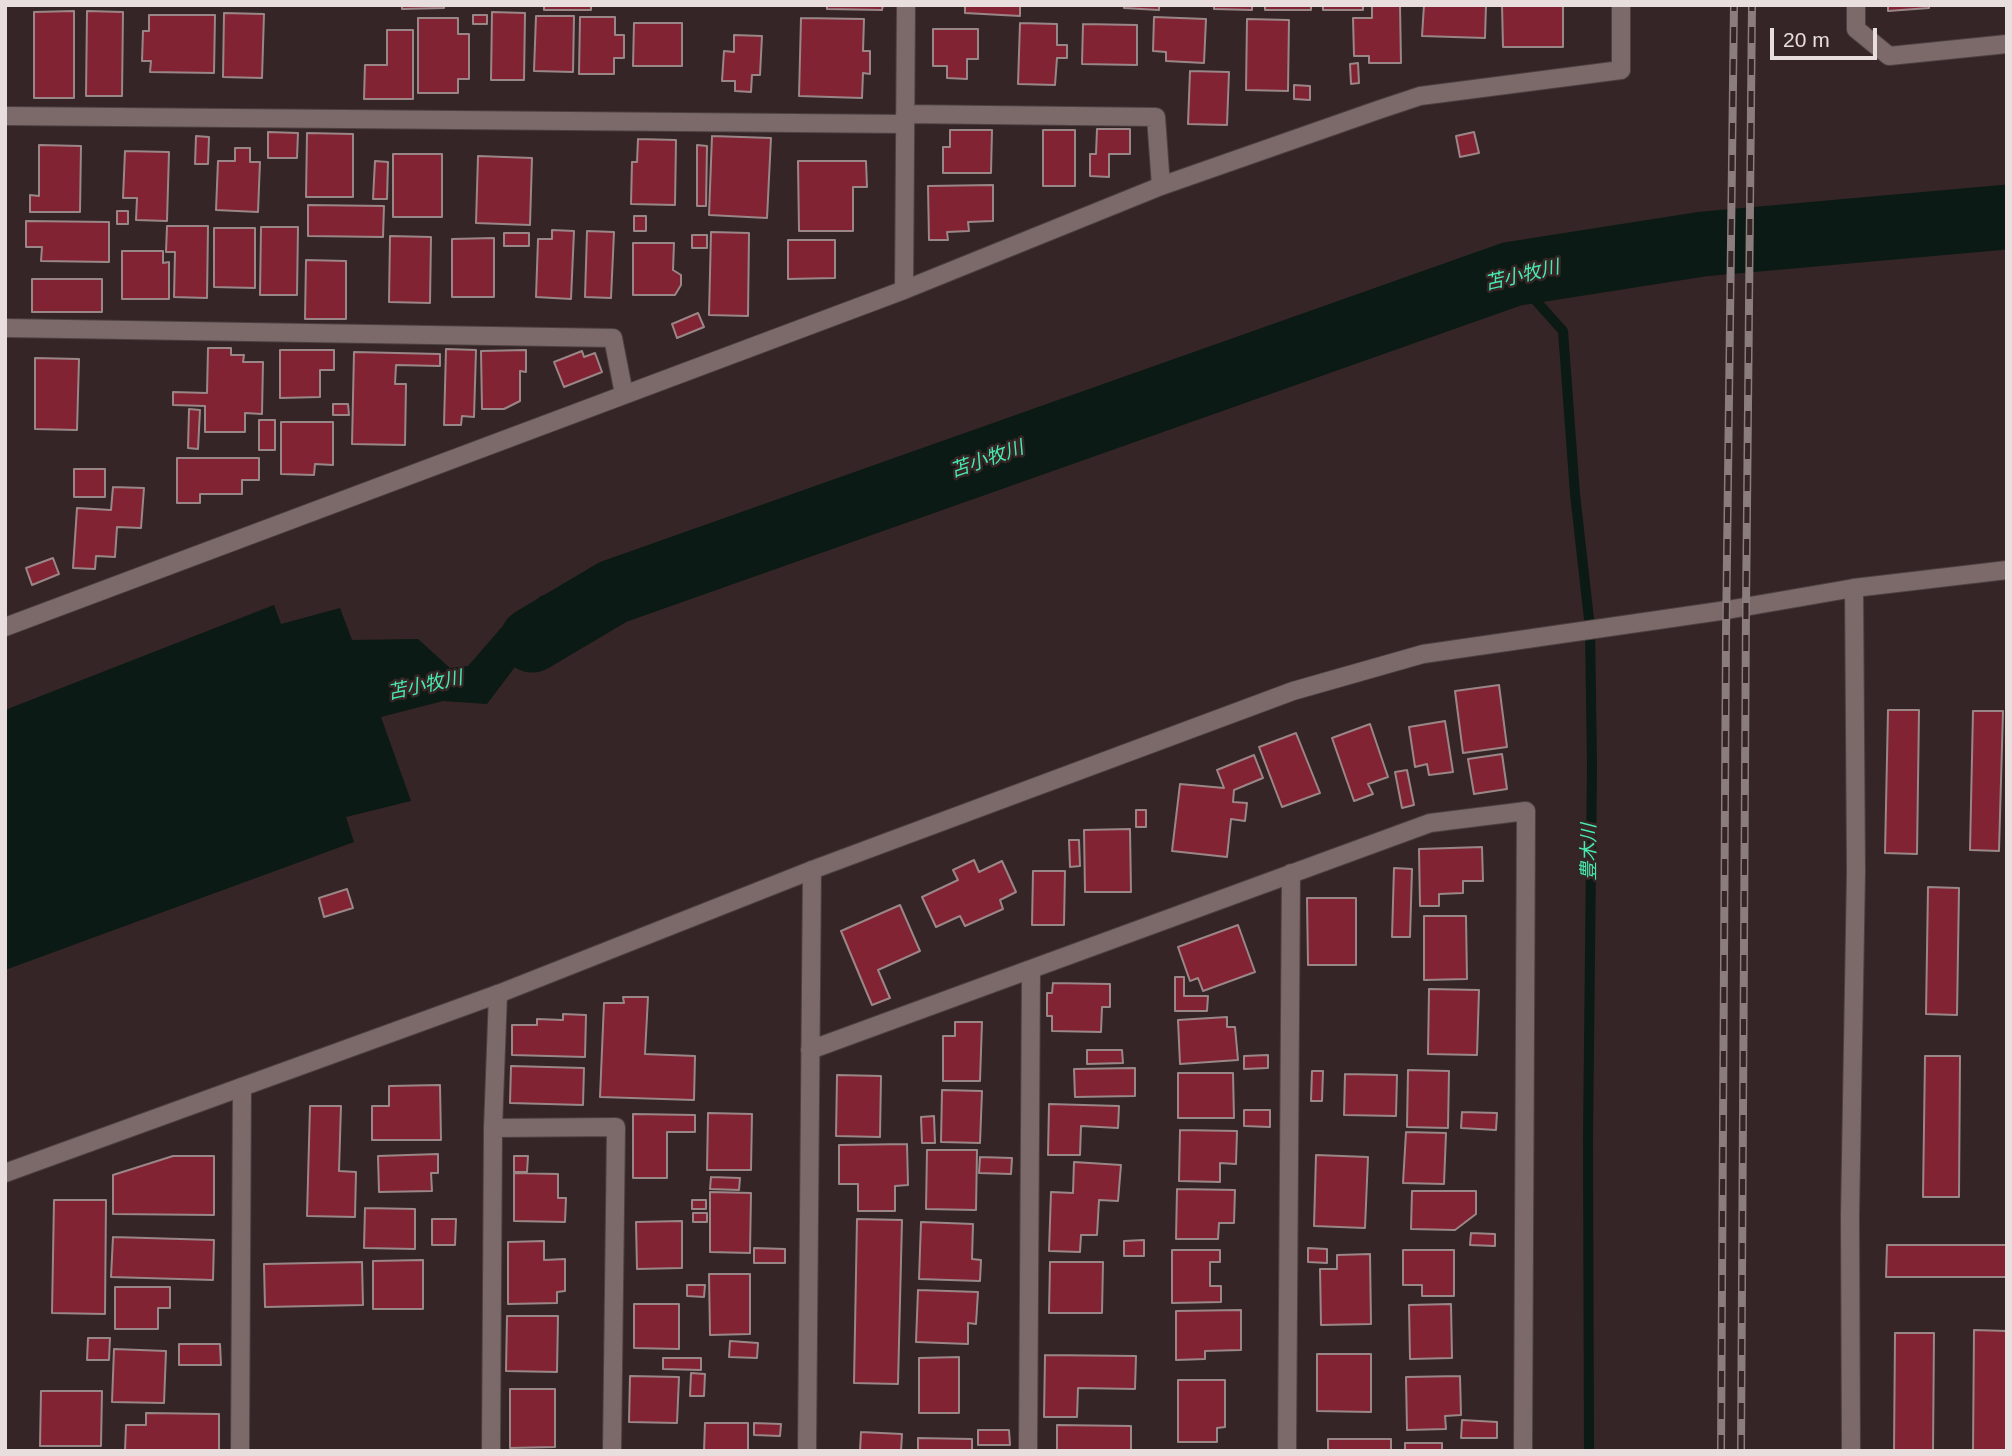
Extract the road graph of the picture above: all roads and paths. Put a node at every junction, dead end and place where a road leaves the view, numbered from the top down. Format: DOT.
graph roads {
  1 [pos="906,5"];
  2 [pos="1621,5"];
  3 [pos="1856,5"];
  4 [pos="2007,44"];
  5 [pos="5,116"];
  6 [pos="905,119"];
  7 [pos="1161,186"];
  8 [pos="904,290"];
  9 [pos="5,328"];
  10 [pos="624,394"];
  11 [pos="2007,570"];
  12 [pos="1854,588"];
  13 [pos="5,628"];
  14 [pos="812,870"];
  15 [pos="1292,873"];
  16 [pos="1031,971"];
  17 [pos="498,994"];
  18 [pos="810,1050"];
  19 [pos="242,1087"];
  20 [pos="493,1128"];
  21 [pos="5,1173"];
  22 [pos="240,1451"];
  23 [pos="491,1451"];
  24 [pos="612,1451"];
  25 [pos="807,1451"];
  26 [pos="1028,1451"];
  27 [pos="1287,1451"];
  28 [pos="1523,1451"];
  29 [pos="1851,1451"];
  1 -- 6 [label="street"];
  2 -- 7 [label="street"];
  3 -- 4 [label="street"];
  5 -- 6 [label="street"];
  6 -- 7 [label="street"];
  6 -- 8 [label="street"];
  7 -- 8 [label="street"];
  8 -- 10 [label="street"];
  9 -- 10 [label="street"];
  10 -- 13 [label="street"];
  11 -- 12 [label="street"];
  12 -- 14 [label="street"];
  12 -- 29 [label="street"];
  14 -- 17 [label="street"];
  14 -- 18 [label="street"];
  15 -- 16 [label="street"];
  15 -- 27 [label="street"];
  15 -- 28 [label="street"];
  16 -- 18 [label="street"];
  16 -- 26 [label="street"];
  17 -- 19 [label="street"];
  17 -- 20 [label="street"];
  18 -- 25 [label="street"];
  19 -- 21 [label="street"];
  19 -- 22 [label="street"];
  20 -- 23 [label="street"];
  20 -- 24 [label="street"];
}
